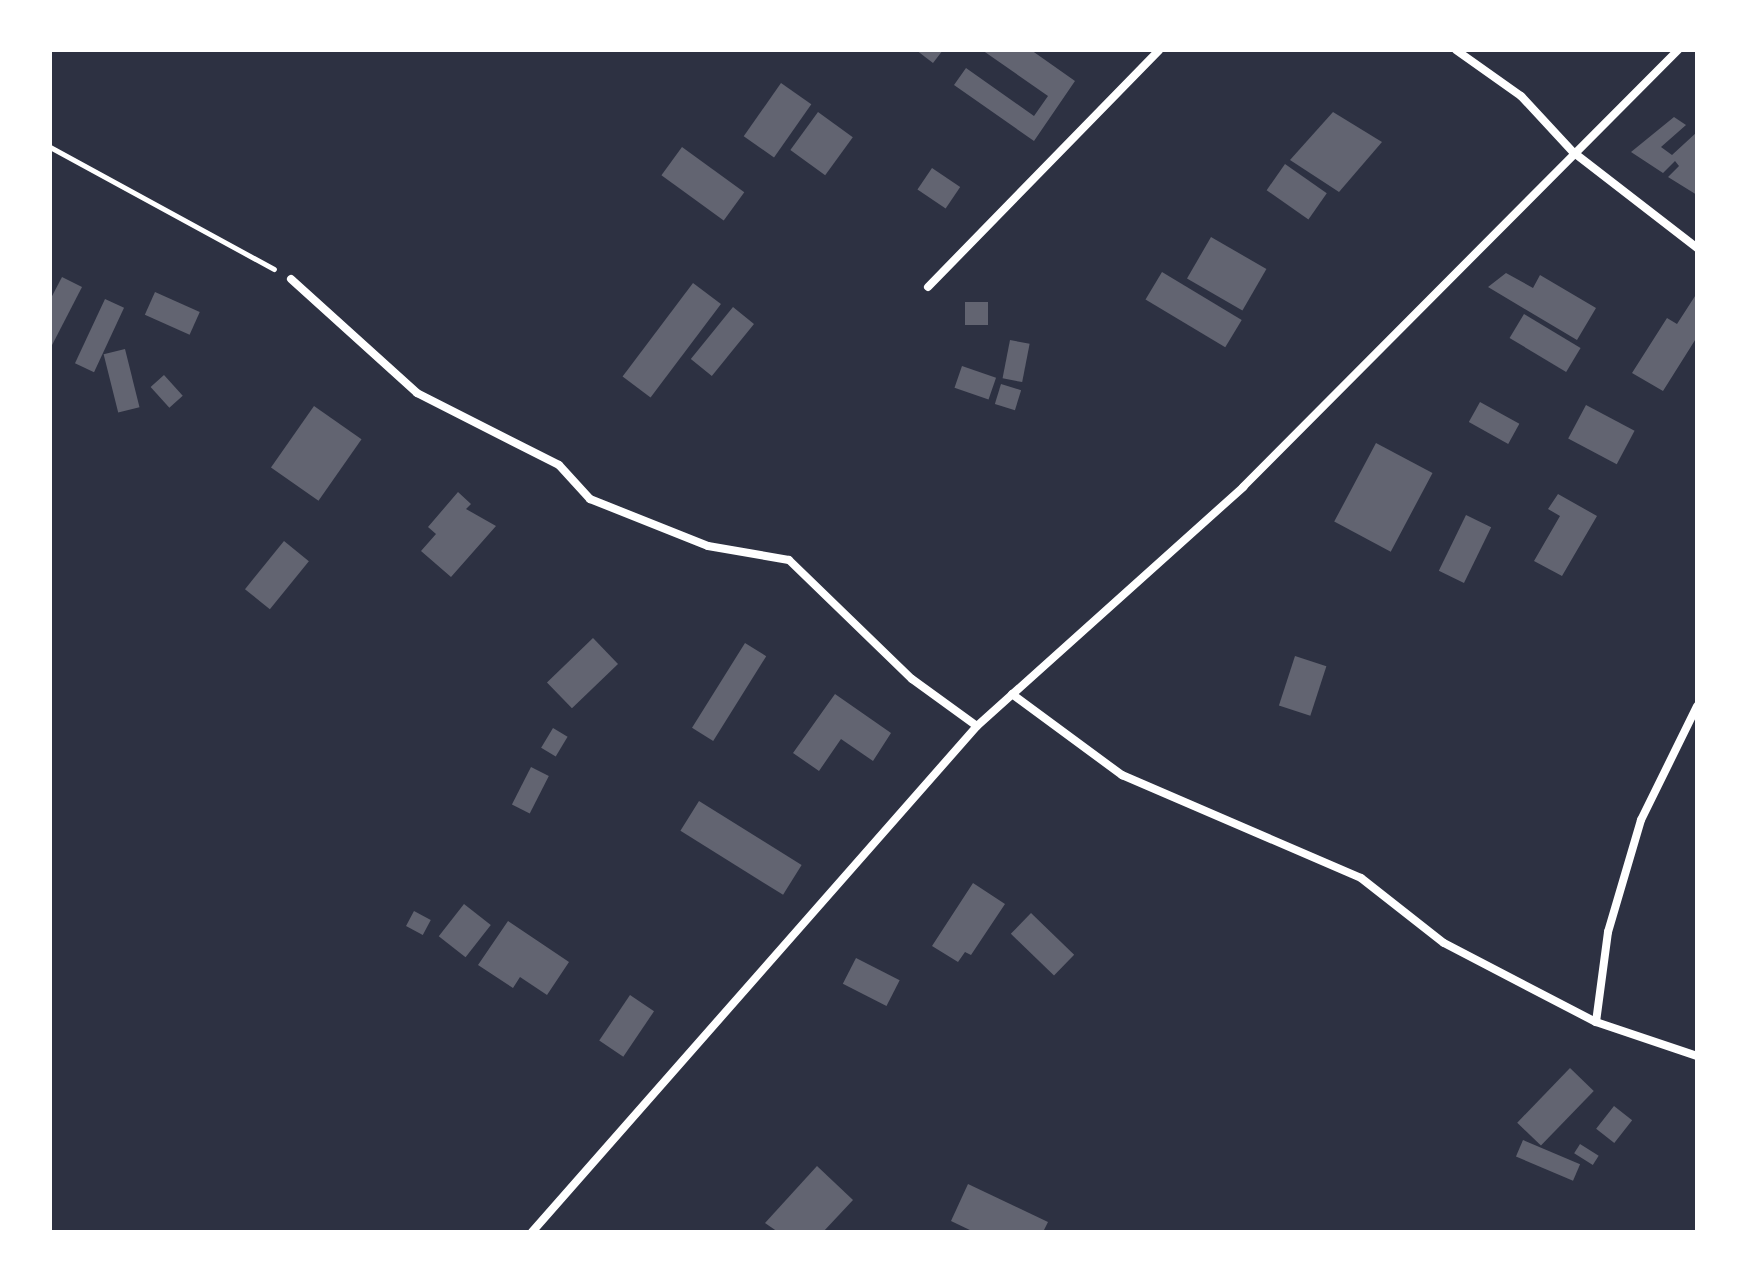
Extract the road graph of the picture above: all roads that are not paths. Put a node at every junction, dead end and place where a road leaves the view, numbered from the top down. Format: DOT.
graph roads {
  1 [pos="1159,50"];
  2 [pos="1456,50"];
  3 [pos="1678,50"];
  4 [pos="1573,152"];
  5 [pos="1697,248"];
  6 [pos="291,279"];
  7 [pos="928,287"];
  8 [pos="1012,694"];
  9 [pos="1697,706"];
  10 [pos="977,726"];
  11 [pos="1596,1022"];
  12 [pos="1697,1056"];
  13 [pos="532,1232"];
  1 -- 7 [label="street"];
  2 -- 4 [label="street"];
  3 -- 4 [label="street"];
  4 -- 5 [label="street"];
  4 -- 8 [label="street"];
  6 -- 10 [label="street"];
  8 -- 10 [label="street"];
  8 -- 11 [label="street"];
  9 -- 11 [label="street"];
  10 -- 13 [label="street"];
  11 -- 12 [label="street"];
}
